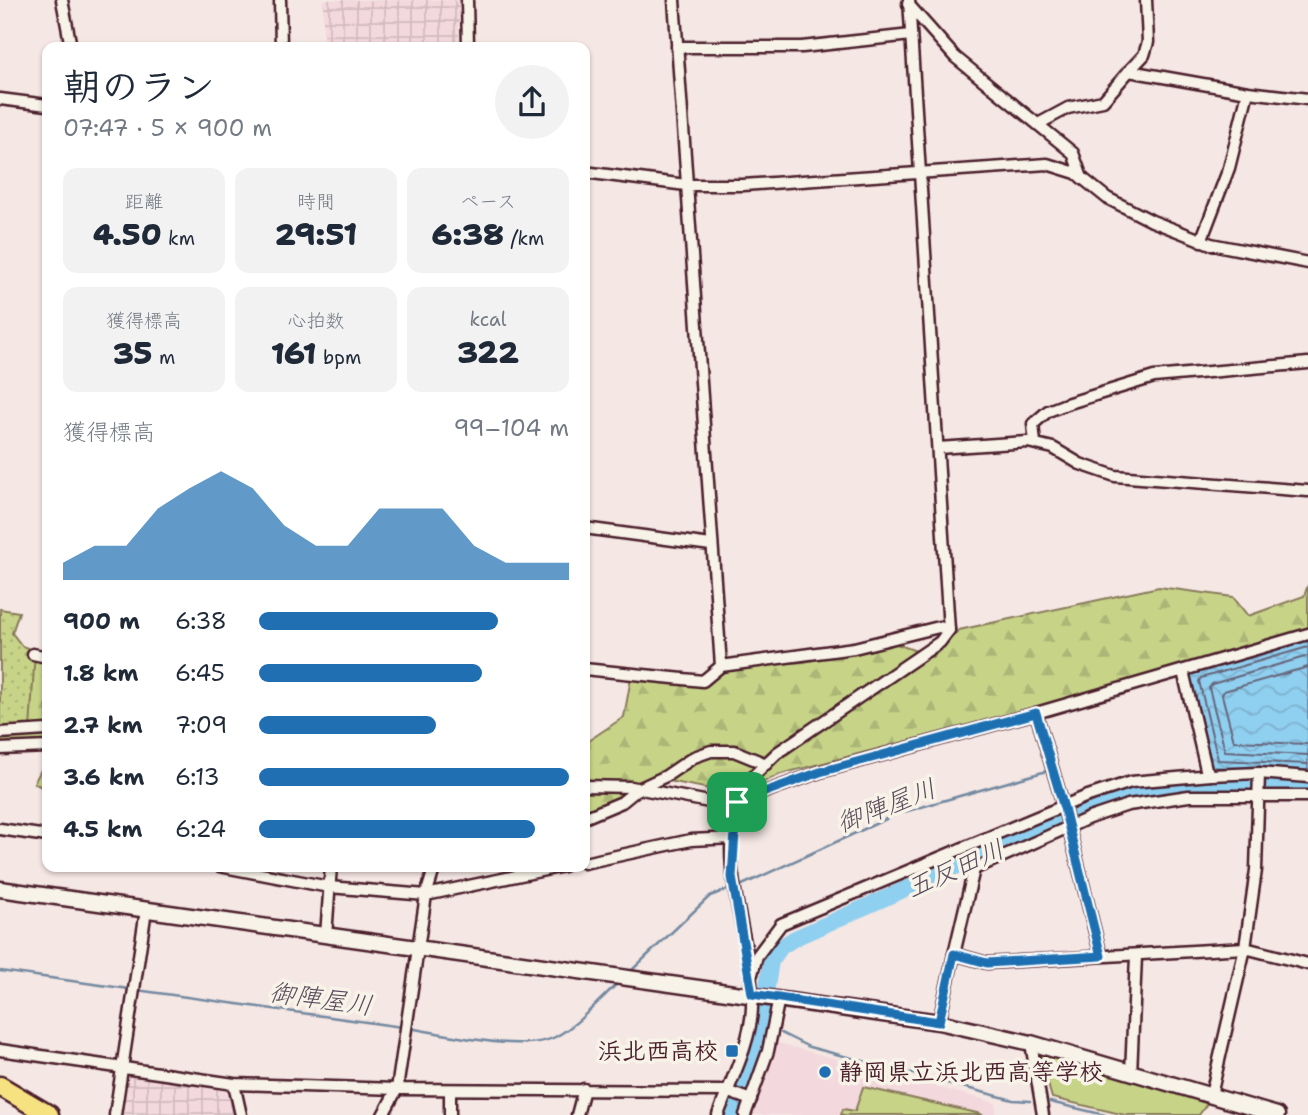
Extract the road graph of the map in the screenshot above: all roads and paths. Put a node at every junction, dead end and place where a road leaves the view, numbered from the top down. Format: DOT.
graph roads {
  1 [pos="62,0"];
  2 [pos="280,0"];
  3 [pos="467,0"];
  4 [pos="674,0"];
  5 [pos="1146,0"];
  6 [pos="908,2"];
  7 [pos="911,35"];
  8 [pos="70,42"];
  9 [pos="281,42"];
  10 [pos="468,42"];
  11 [pos="677,47"];
  12 [pos="1129,71"];
  13 [pos="1248,92"];
  14 [pos="0,99"];
  15 [pos="1308,99"];
  16 [pos="42,104"];
  17 [pos="1040,123"];
  18 [pos="590,173"];
  19 [pos="920,173"];
  20 [pos="1082,178"];
  21 [pos="685,185"];
  22 [pos="1201,241"];
  23 [pos="1308,263"];
  24 [pos="1308,363"];
  25 [pos="1035,443"];
  26 [pos="939,448"];
  27 [pos="1308,491"];
  28 [pos="590,529"];
  29 [pos="711,545"];
  30 [pos="949,630"];
  31 [pos="1308,634"];
  32 [pos="33,654"];
  33 [pos="42,656"];
  34 [pos="721,666"];
  35 [pos="590,670"];
  36 [pos="1183,671"];
  37 [pos="1036,713"];
  38 [pos="42,730"];
  39 [pos="0,733"];
  40 [pos="42,747"];
  41 [pos="0,749"];
  42 [pos="766,764"];
  43 [pos="1259,774"];
  44 [pos="1210,775"];
  45 [pos="1308,777"];
  46 [pos="590,786"];
  47 [pos="638,789"];
  48 [pos="1259,792"];
  49 [pos="1308,796"];
  50 [pos="736,805"];
  51 [pos="1064,808"];
  52 [pos="590,816"];
  53 [pos="0,828"];
  54 [pos="1068,829"];
  55 [pos="42,835"];
  56 [pos="733,838"];
  57 [pos="590,862"];
  58 [pos="250,872"];
  59 [pos="330,872"];
  60 [pos="433,872"];
  61 [pos="535,872"];
  62 [pos="329,887"];
  63 [pos="0,889"];
  64 [pos="426,895"];
  65 [pos="146,910"];
  66 [pos="326,936"];
  67 [pos="418,948"];
  68 [pos="1245,948"];
  69 [pos="954,954"];
  70 [pos="1101,956"];
  71 [pos="1136,956"];
  72 [pos="1308,964"];
  73 [pos="762,993"];
  74 [pos="939,1022"];
  75 [pos="1031,1043"];
  76 [pos="0,1050"];
  77 [pos="122,1068"];
  78 [pos="1131,1074"];
  79 [pos="234,1084"];
  80 [pos="0,1086"];
  81 [pos="397,1089"];
  82 [pos="584,1089"];
  83 [pos="450,1090"];
  84 [pos="729,1092"];
  85 [pos="1211,1095"];
  86 [pos="0,1099"];
  87 [pos="748,1099"];
  88 [pos="26,1115"];
  89 [pos="49,1115"];
  90 [pos="116,1115"];
  91 [pos="241,1115"];
  92 [pos="383,1115"];
  93 [pos="450,1115"];
  94 [pos="577,1115"];
  95 [pos="718,1115"];
  96 [pos="746,1115"];
  97 [pos="1043,1115"];
  98 [pos="1278,1115"];
  1 -- 8 [label="street"];
  2 -- 9 [label="street"];
  3 -- 10 [label="street"];
  4 -- 11 [label="street"];
  5 -- 12 [label="street"];
  6 -- 7 [label="street"];
  6 -- 17 [label="street"];
  7 -- 11 [label="street"];
  7 -- 19 [label="street"];
  11 -- 21 [label="street"];
  12 -- 13 [label="street"];
  12 -- 17 [label="street"];
  13 -- 15 [label="street"];
  13 -- 22 [label="street"];
  14 -- 16 [label="street"];
  17 -- 20 [label="street"];
  18 -- 21 [label="street"];
  19 -- 20 [label="street"];
  19 -- 21 [label="street"];
  19 -- 26 [label="street"];
  20 -- 22 [label="street"];
  21 -- 29 [label="street"];
  22 -- 23 [label="street"];
  24 -- 25 [label="street"];
  25 -- 26 [label="street"];
  25 -- 27 [label="street"];
  26 -- 30 [label="street"];
  28 -- 29 [label="street"];
  29 -- 34 [label="street"];
  30 -- 34 [label="street"];
  30 -- 42 [label="street"];
  31 -- 36 [label="street"];
  32 -- 33 [label="street"];
  34 -- 35 [label="street"];
  36 -- 37 [label="street"];
  36 -- 44 [label="street"];
  37 -- 50 [label="street"];
  37 -- 51 [label="street"];
  38 -- 39 [label="street"];
  40 -- 41 [label="street"];
  42 -- 47 [label="street"];
  42 -- 50 [label="street"];
  43 -- 44 [label="street"];
  43 -- 45 [label="street"];
  43 -- 48 [label="street"];
  44 -- 51 [label="street"];
  46 -- 47 [label="street"];
  47 -- 50 [label="street"];
  47 -- 52 [label="street"];
  48 -- 49 [label="street"];
  48 -- 54 [label="street"];
  48 -- 68 [label="street"];
  50 -- 56 [label="street"];
  51 -- 54 [label="street"];
  51 -- 73 [label="street"];
  53 -- 55 [label="street"];
  54 -- 69 [label="street"];
  54 -- 70 [label="street"];
  56 -- 57 [label="street"];
  56 -- 73 [label="street"];
  58 -- 62 [label="street"];
  59 -- 62 [label="street"];
  60 -- 64 [label="street"];
  61 -- 64 [label="street"];
  62 -- 64 [label="street"];
  62 -- 66 [label="street"];
  63 -- 65 [label="street"];
  64 -- 67 [label="street"];
  65 -- 66 [label="street"];
  65 -- 77 [label="street"];
  66 -- 67 [label="street"];
  67 -- 73 [label="street"];
  67 -- 81 [label="street"];
  68 -- 71 [label="street"];
  68 -- 72 [label="street"];
  68 -- 85 [label="street"];
  69 -- 70 [label="street"];
  69 -- 74 [label="street"];
  70 -- 71 [label="street"];
  71 -- 78 [label="street"];
  73 -- 74 [label="street"];
  73 -- 84 [label="street"];
  73 -- 87 [label="street"];
  74 -- 75 [label="street"];
  75 -- 78 [label="street"];
  75 -- 97 [label="street"];
  76 -- 77 [label="street"];
  77 -- 79 [label="street"];
  77 -- 90 [label="street"];
  78 -- 85 [label="street"];
  79 -- 81 [label="street"];
  79 -- 91 [label="street"];
  80 -- 89 [label="highway"];
  81 -- 83 [label="street"];
  81 -- 92 [label="street"];
  82 -- 83 [label="street"];
  82 -- 84 [label="street"];
  82 -- 94 [label="street"];
  83 -- 93 [label="street"];
  84 -- 87 [label="street"];
  84 -- 95 [label="street"];
  85 -- 98 [label="street"];
  86 -- 88 [label="highway"];
  87 -- 96 [label="street"];
}
